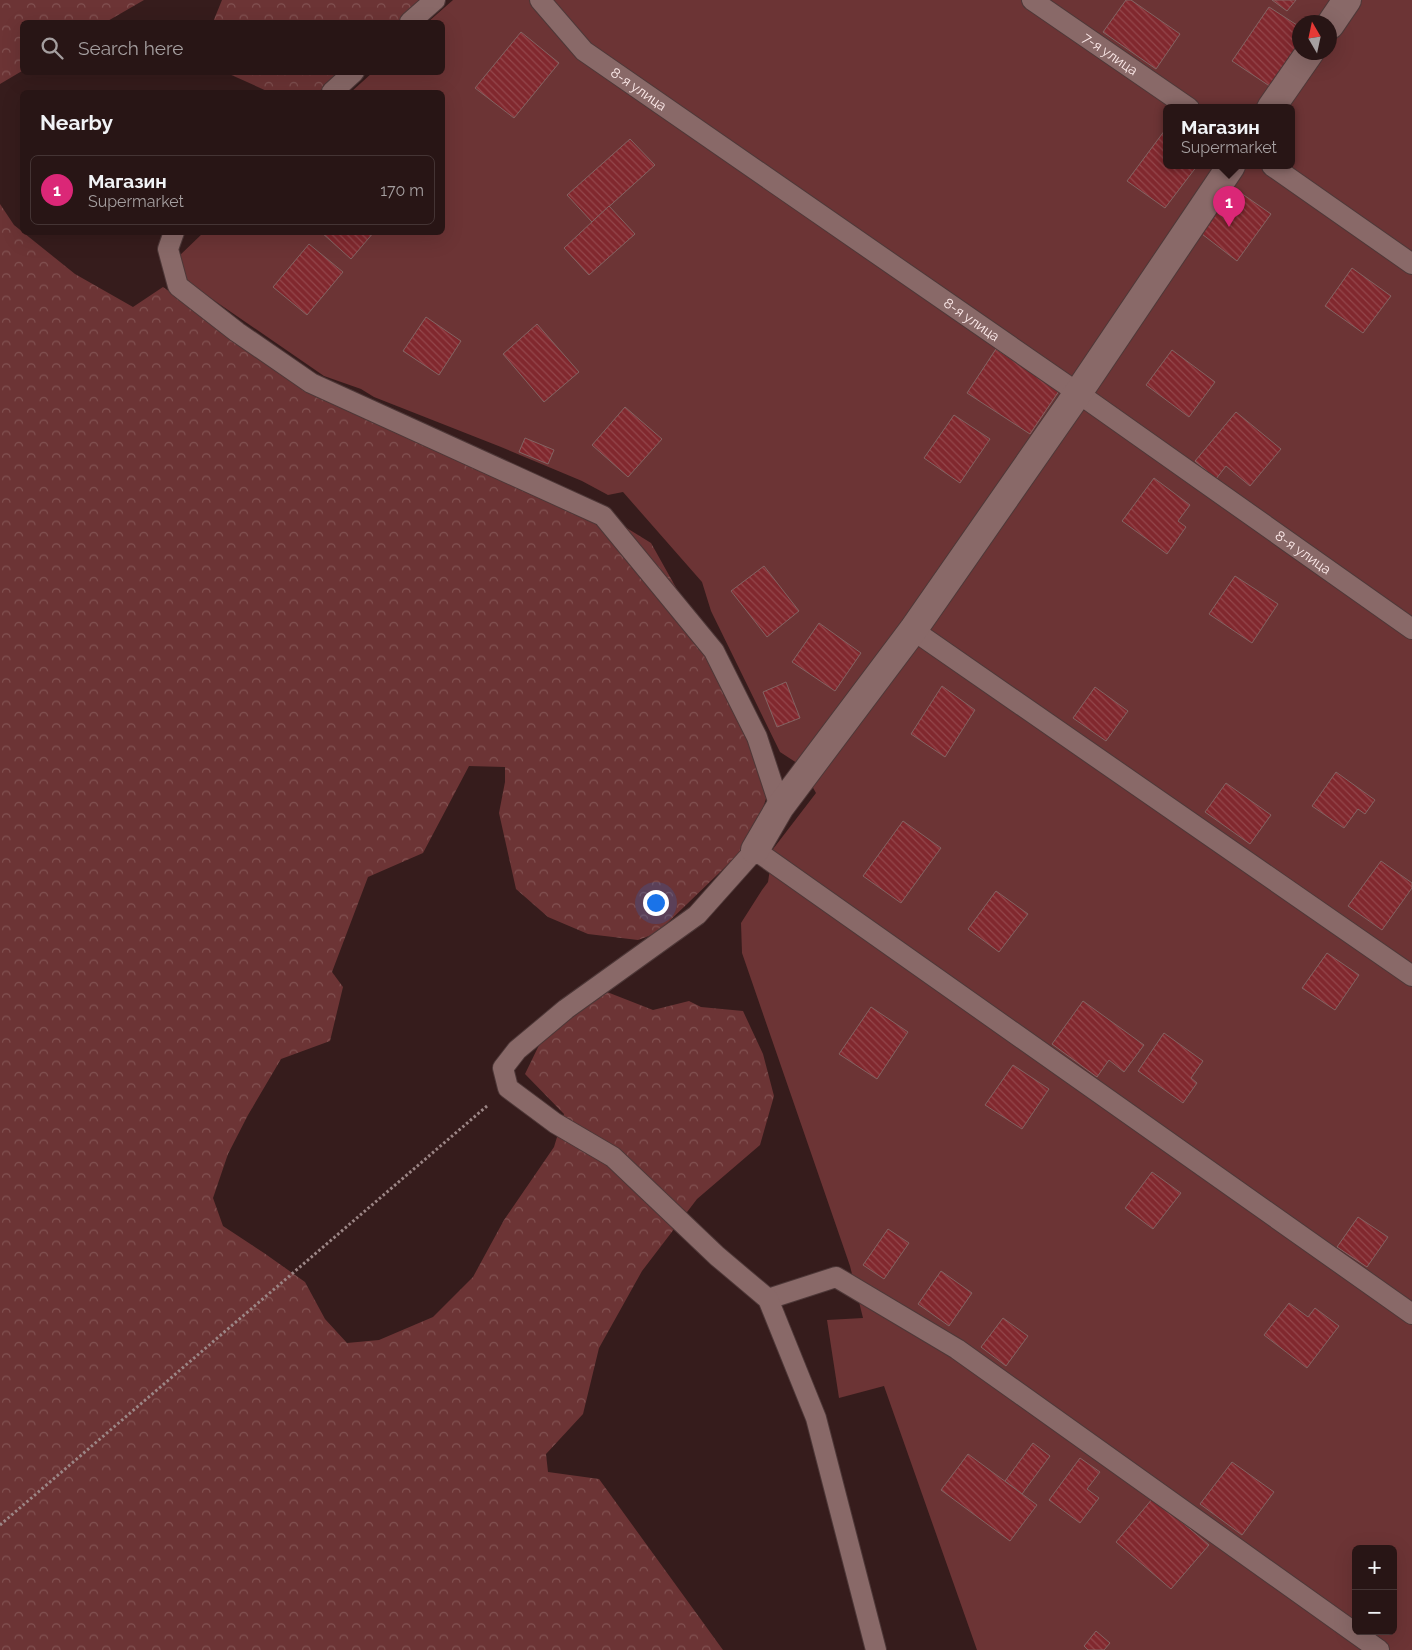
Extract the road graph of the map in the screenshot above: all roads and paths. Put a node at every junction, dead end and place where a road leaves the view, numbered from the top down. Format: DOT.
graph roads {
  1 [pos="435,0"];
  2 [pos="540,0"];
  3 [pos="1032,0"];
  4 [pos="1347,0"];
  5 [pos="1337,15"];
  6 [pos="412,20"];
  7 [pos="1304,60"];
  8 [pos="351,75"];
  9 [pos="334,90"];
  10 [pos="1183,104"];
  11 [pos="1274,104"];
  12 [pos="1229,169"];
  13 [pos="1276,169"];
  14 [pos="173,235"];
  15 [pos="1412,264"];
  16 [pos="1078,393"];
  17 [pos="1412,629"];
  18 [pos="913,630"];
  19 [pos="780,807"];
  20 [pos="755,850"];
  21 [pos="1412,976"];
  22 [pos="508,1088"];
  23 [pos="768,1299"];
  24 [pos="1412,1314"];
  25 [pos="0,1525"];
  26 [pos="876,1650"];
  27 [pos="1378,1650"];
  1 -- 6 [label="lane"];
  2 -- 16 [label="lane, 8-я улица"];
  3 -- 10 [label="lane, 7-я улица"];
  4 -- 5 [label="street"];
  7 -- 11 [label="street"];
  8 -- 9 [label="lane"];
  12 -- 16 [label="street"];
  13 -- 15 [label="lane"];
  14 -- 19 [label="lane"];
  16 -- 17 [label="lane, 8-я улица"];
  16 -- 18 [label="street"];
  18 -- 19 [label="street"];
  18 -- 21 [label="lane"];
  19 -- 20 [label="street"];
  20 -- 22 [label="lane"];
  20 -- 24 [label="lane"];
  22 -- 23 [label="lane"];
  22 -- 25 [label="path"];
  23 -- 26 [label="lane"];
  23 -- 27 [label="lane"];
}
